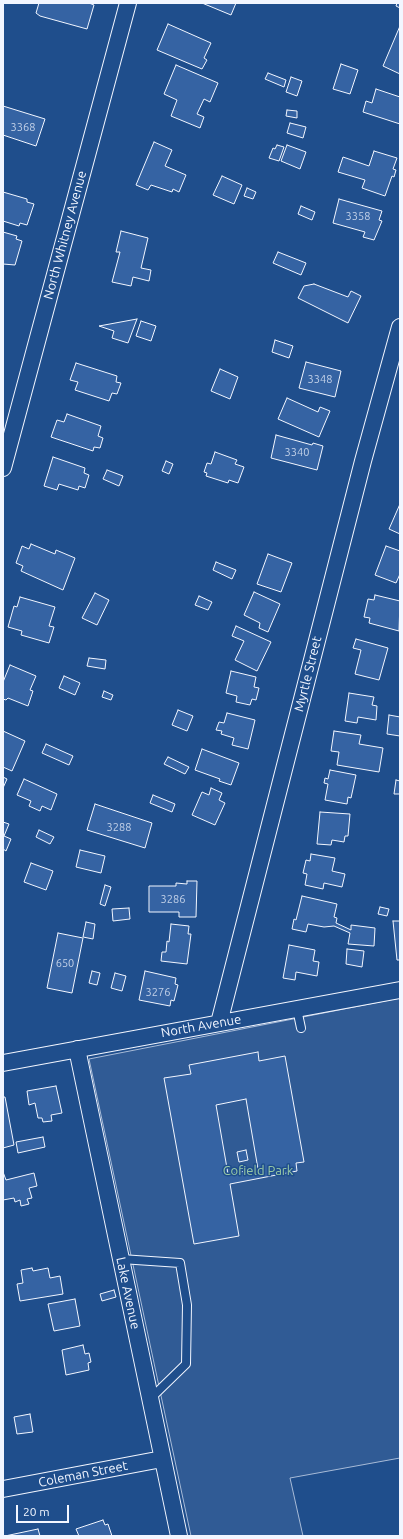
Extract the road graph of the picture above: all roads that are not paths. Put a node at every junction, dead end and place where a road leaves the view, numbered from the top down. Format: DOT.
graph roads {
  1 [pos="128,3"];
  2 [pos="400,327"];
  3 [pos="3,468"];
  4 [pos="400,990"];
  5 [pos="297,1008"];
  6 [pos="219,1023"];
  7 [pos="301,1028"];
  8 [pos="77,1049"];
  9 [pos="3,1063"];
  10 [pos="121,1259"];
  11 [pos="150,1399"];
  12 [pos="162,1458"];
  13 [pos="3,1489"];
  14 [pos="179,1536"];
  1 -- 3 [label="street, North Whitney Avenue"];
  2 -- 6 [label="street, Myrtle Street"];
  4 -- 5 [label="street, North Avenue"];
  5 -- 6 [label="street, North Avenue"];
  5 -- 7 [label="lane"];
  6 -- 8 [label="street, North Avenue"];
  8 -- 9 [label="street, North Avenue"];
  8 -- 10 [label="street, Lake Avenue"];
  10 -- 11 [label="street, Lake Avenue"];
  10 -- 11 [label="lane"];
  11 -- 12 [label="street, Lake Avenue"];
  12 -- 13 [label="street, Coleman Street"];
  12 -- 14 [label="street, Lake Avenue"];
}
